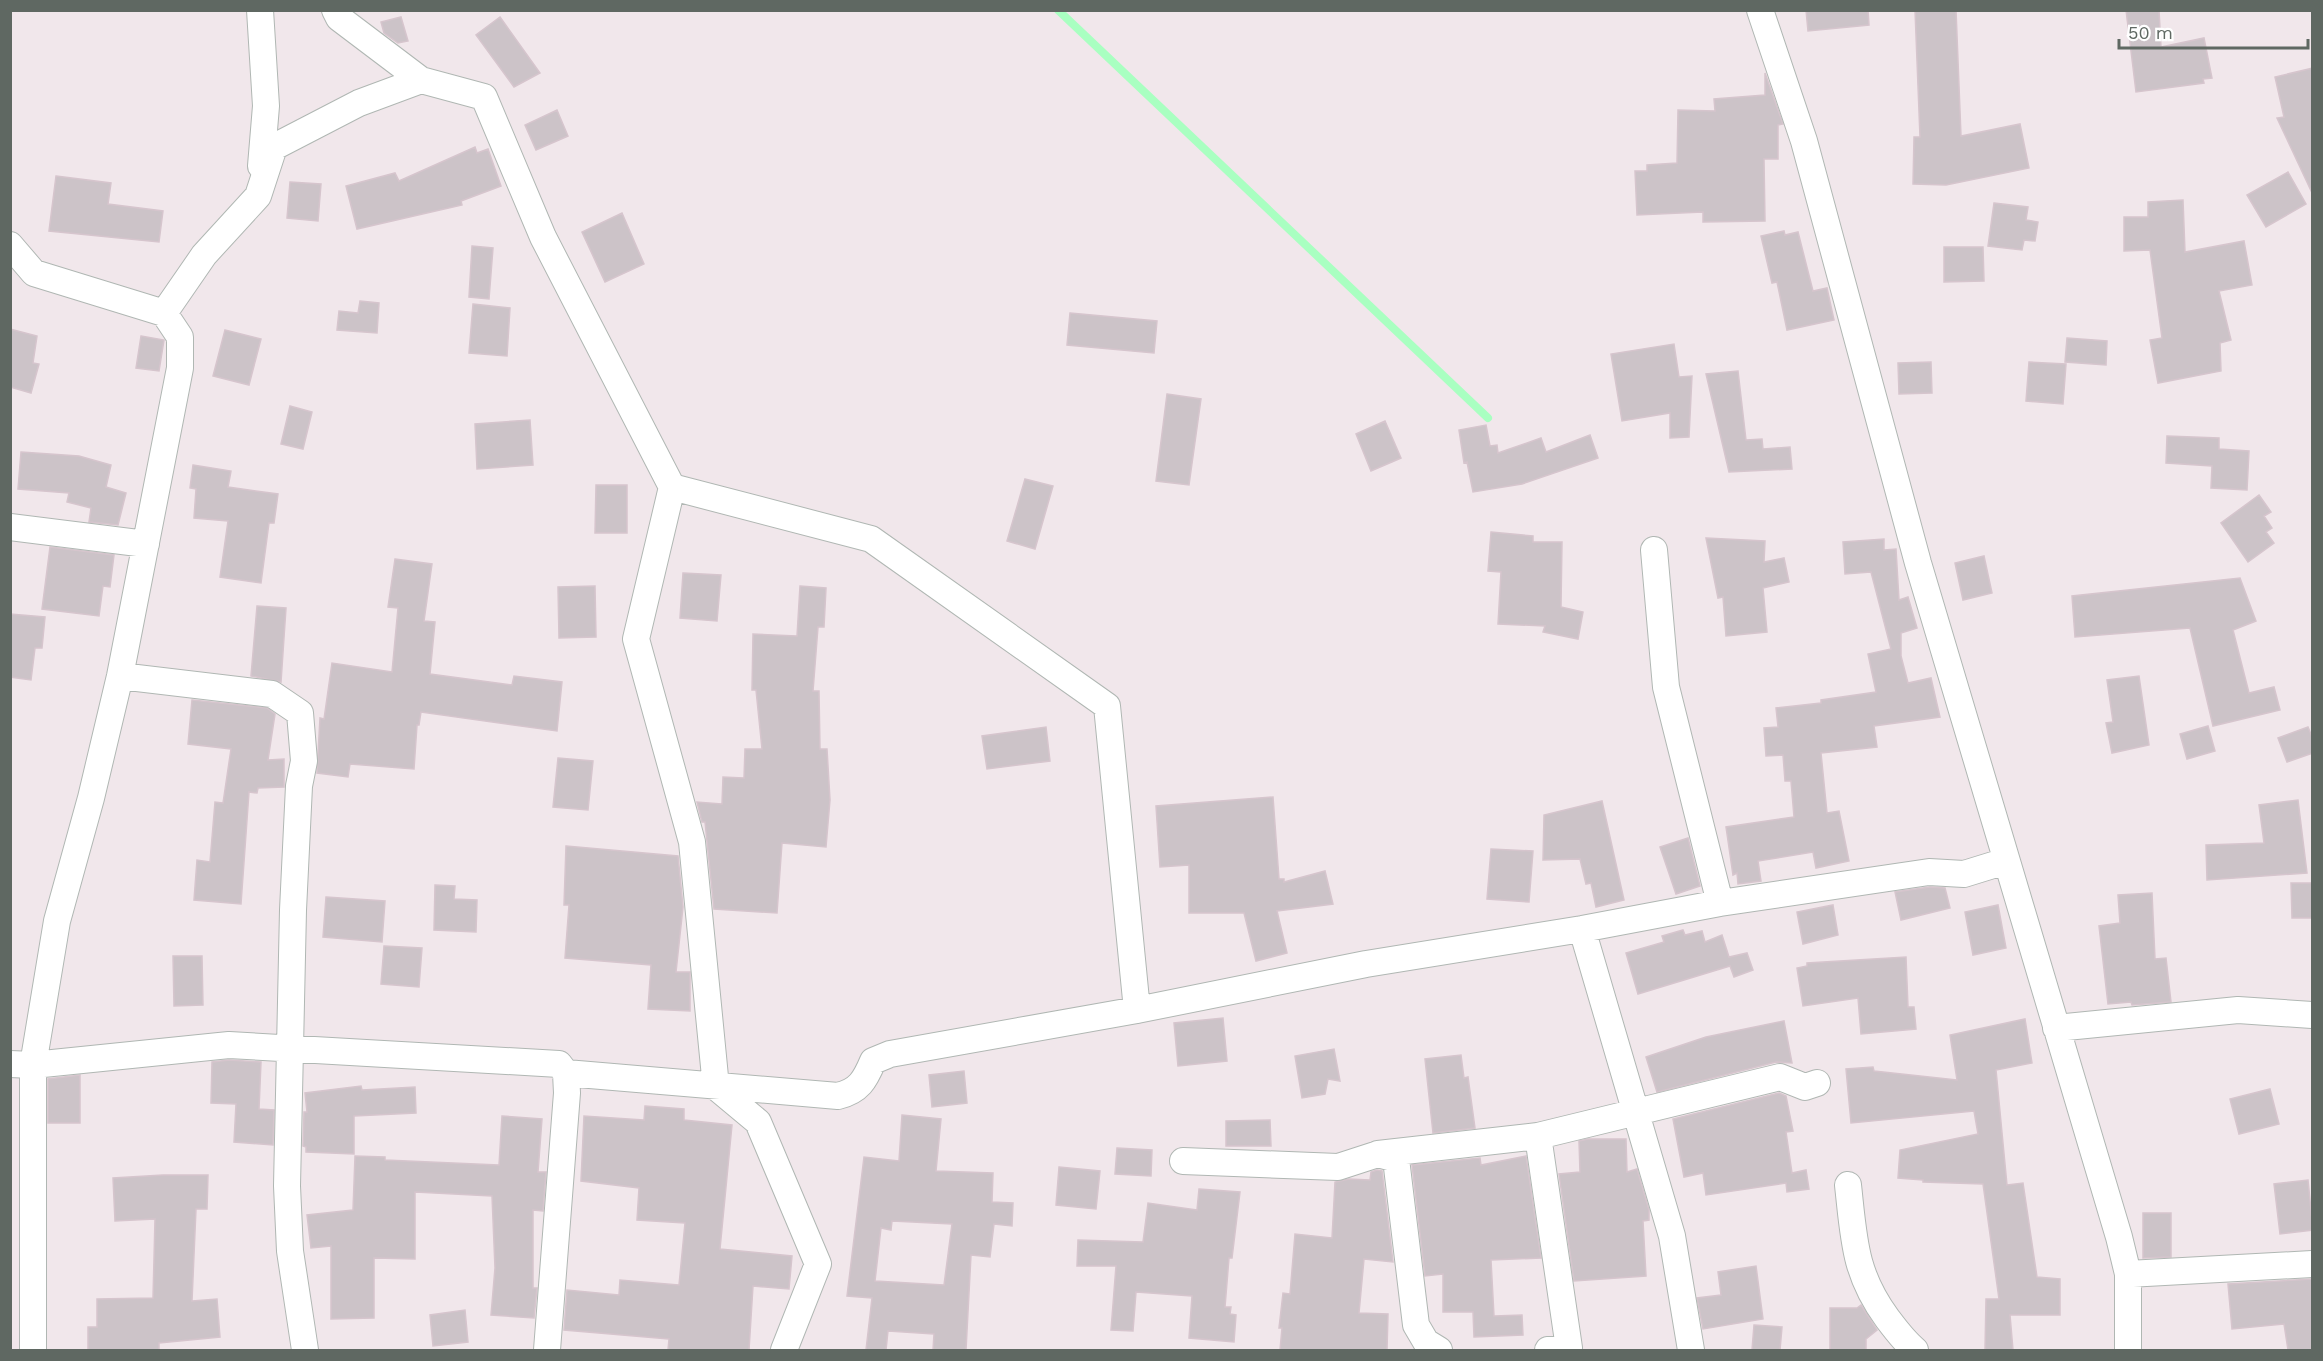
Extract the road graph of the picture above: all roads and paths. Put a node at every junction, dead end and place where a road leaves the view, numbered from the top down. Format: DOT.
graph roads {
  1 [pos="260,10"];
  2 [pos="335,10"];
  3 [pos="1760,10"];
  4 [pos="422,80"];
  5 [pos="258,196"];
  6 [pos="11,247"];
  7 [pos="164,313"];
  8 [pos="672,487"];
  9 [pos="10,527"];
  10 [pos="146,544"];
  11 [pos="1653,550"];
  12 [pos="120,676"];
  13 [pos="2006,861"];
  14 [pos="1720,903"];
  15 [pos="1582,929"];
  16 [pos="1137,1010"];
  17 [pos="2313,1015"];
  18 [pos="2056,1028"];
  19 [pos="290,1047"];
  20 [pos="22,1065"];
  21 [pos="566,1072"];
  22 [pos="1817,1083"];
  23 [pos="716,1087"];
  24 [pos="1635,1113"];
  25 [pos="1538,1136"];
  26 [pos="1378,1154"];
  27 [pos="1183,1161"];
  28 [pos="1848,1185"];
  29 [pos="2313,1264"];
  30 [pos="2128,1274"];
  31 [pos="33,1350"];
  32 [pos="305,1350"];
  33 [pos="547,1350"];
  34 [pos="784,1350"];
  35 [pos="1440,1350"];
  36 [pos="1548,1350"];
  37 [pos="1691,1350"];
  38 [pos="1915,1350"];
  39 [pos="2128,1350"];
  1 -- 5 [label="street"];
  2 -- 4 [label="street"];
  3 -- 13 [label="street"];
  4 -- 5 [label="street"];
  4 -- 8 [label="street"];
  5 -- 7 [label="street"];
  6 -- 7 [label="street"];
  7 -- 10 [label="street"];
  8 -- 16 [label="street"];
  8 -- 23 [label="street"];
  9 -- 10 [label="street"];
  10 -- 12 [label="street"];
  11 -- 14 [label="street"];
  12 -- 19 [label="street"];
  12 -- 20 [label="street"];
  13 -- 14 [label="street"];
  13 -- 18 [label="street"];
  14 -- 15 [label="street"];
  15 -- 16 [label="street"];
  15 -- 24 [label="street"];
  16 -- 23 [label="street"];
  17 -- 18 [label="street"];
  18 -- 30 [label="street"];
  19 -- 20 [label="street"];
  19 -- 21 [label="street"];
  19 -- 32 [label="street"];
  20 -- 31 [label="street"];
  21 -- 23 [label="street"];
  21 -- 33 [label="street"];
  22 -- 24 [label="street"];
  23 -- 34 [label="street"];
  24 -- 25 [label="street"];
  24 -- 37 [label="street"];
  25 -- 26 [label="street"];
  25 -- 36 [label="street"];
  26 -- 27 [label="street"];
  26 -- 35 [label="street"];
  28 -- 38 [label="street"];
  29 -- 30 [label="street"];
  30 -- 39 [label="street"];
}
